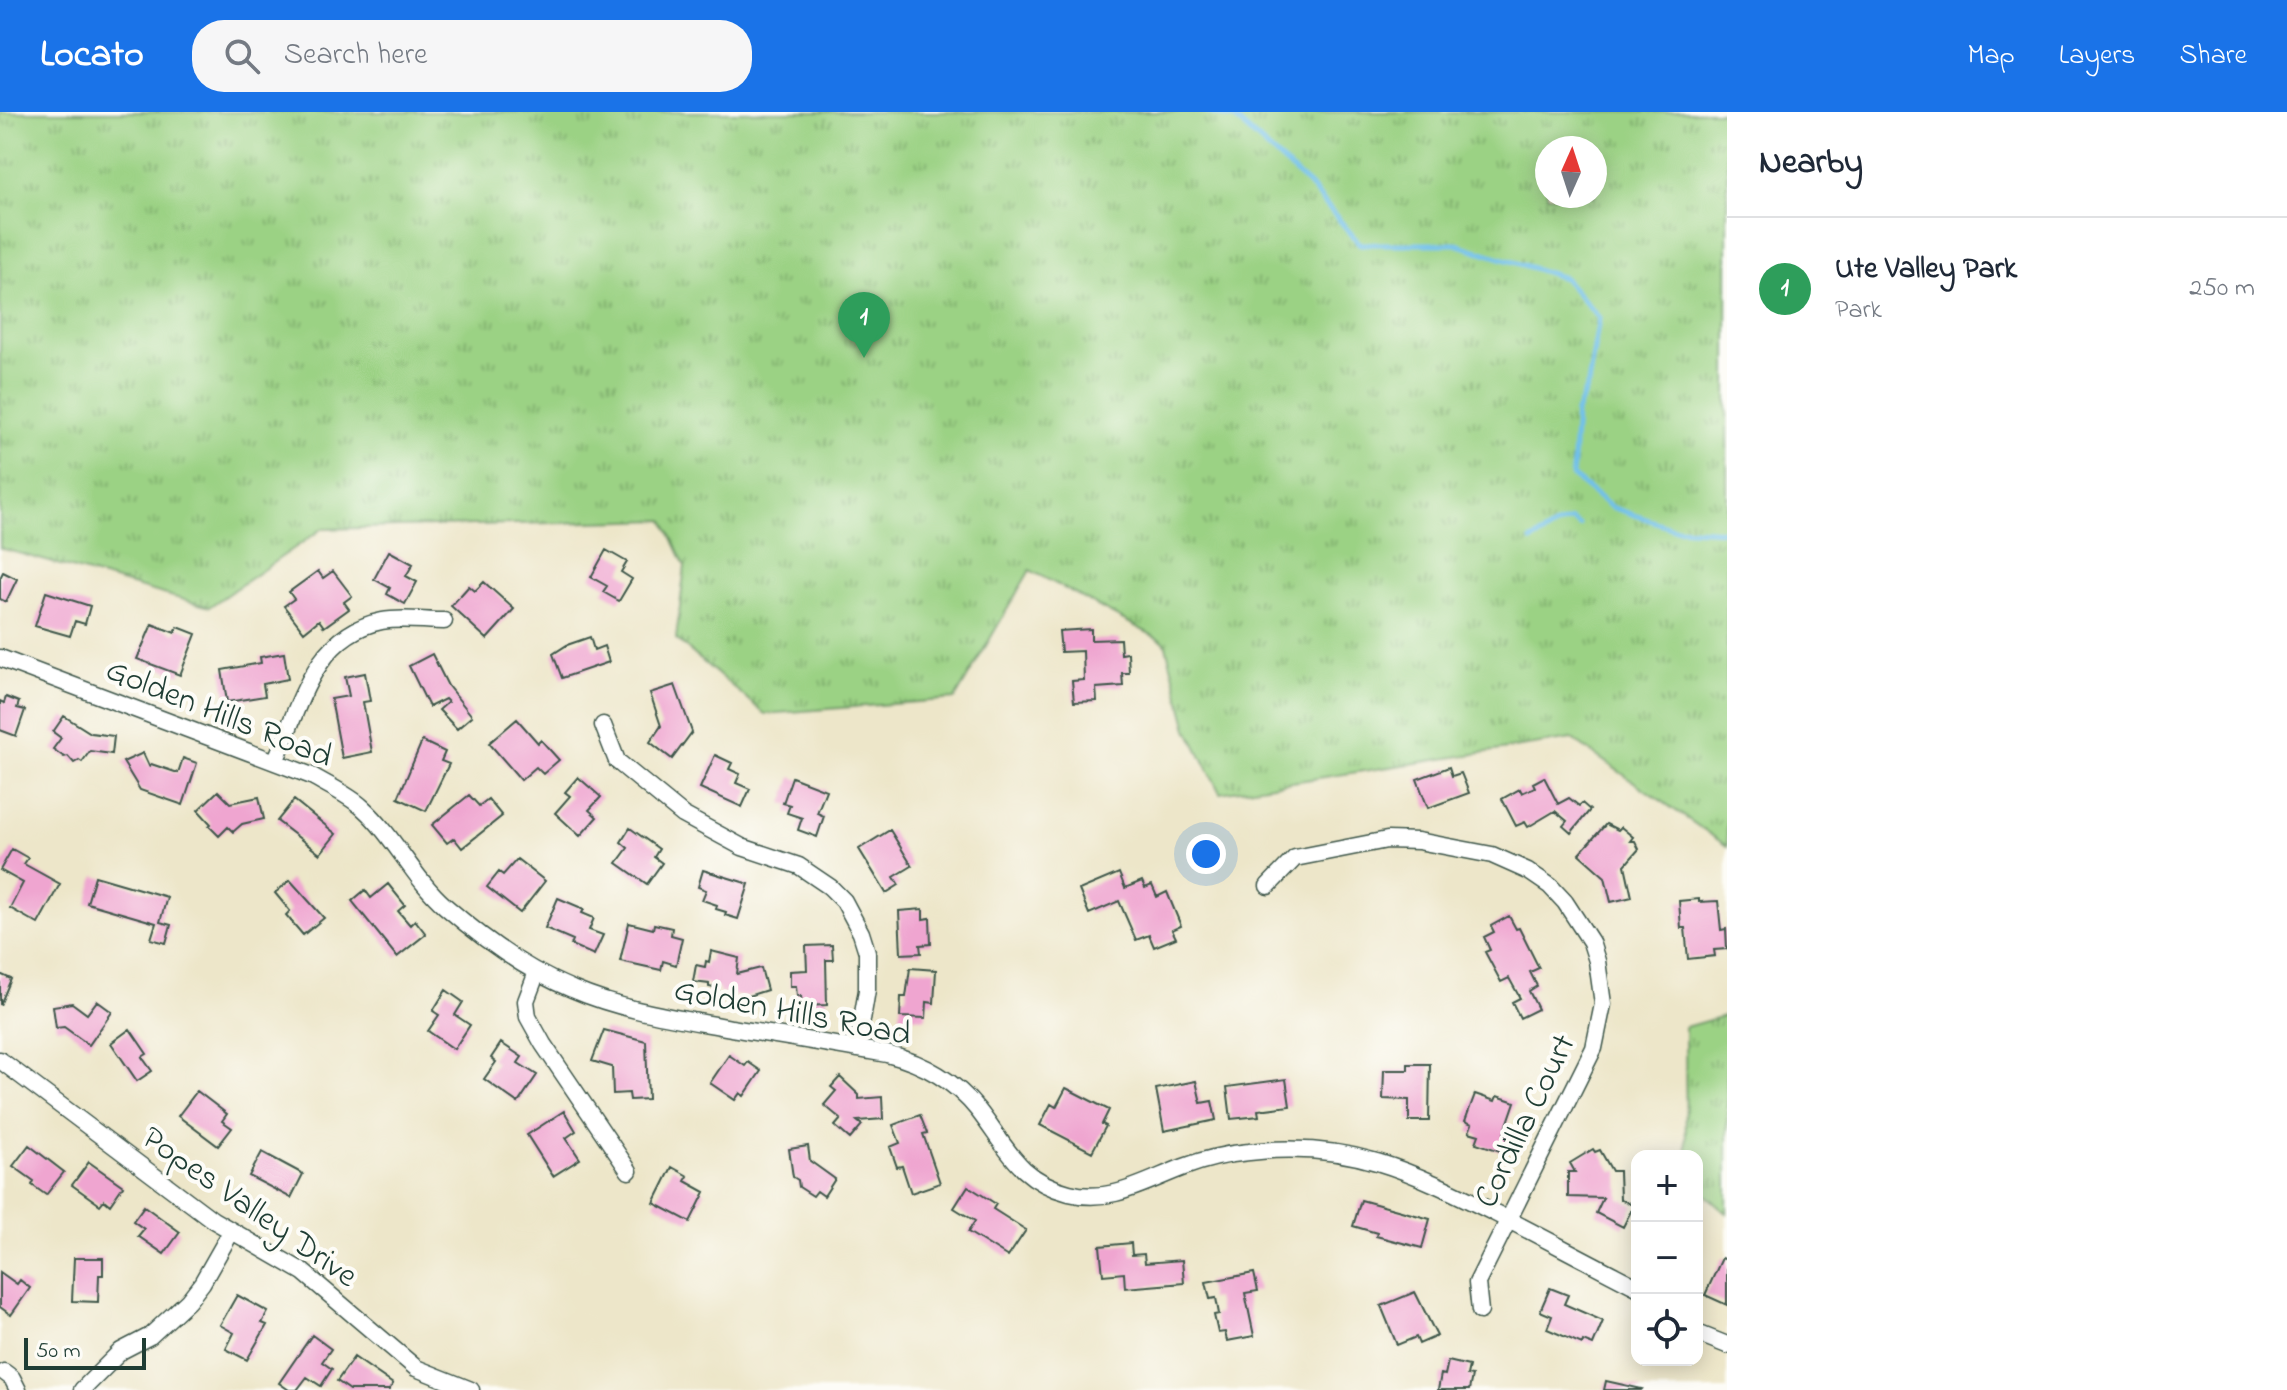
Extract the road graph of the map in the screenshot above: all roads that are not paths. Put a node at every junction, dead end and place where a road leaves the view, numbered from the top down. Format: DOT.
graph roads {
  1 [pos="444,621"];
  2 [pos="0,658"];
  3 [pos="603,725"];
  4 [pos="275,762"];
  5 [pos="1268,886"];
  6 [pos="537,972"];
  7 [pos="857,1049"];
  8 [pos="0,1060"];
  9 [pos="629,1171"];
  10 [pos="1507,1219"];
  11 [pos="231,1232"];
  12 [pos="1631,1284"];
  13 [pos="1480,1311"];
  14 [pos="1703,1335"];
  15 [pos="1727,1345"];
  16 [pos="4,1372"];
  17 [pos="18,1390"];
  18 [pos="82,1390"];
  19 [pos="471,1390"];
  1 -- 4 [label="street"];
  2 -- 4 [label="street, Golden Hills Road"];
  3 -- 7 [label="street"];
  4 -- 6 [label="street, Golden Hills Road"];
  5 -- 10 [label="street, Cordilla Court"];
  6 -- 7 [label="street, Golden Hills Road"];
  6 -- 9 [label="street"];
  7 -- 10 [label="street, Golden Hills Road"];
  8 -- 11 [label="street, Popes Valley Drive"];
  10 -- 12 [label="street, Golden Hills Road"];
  10 -- 13 [label="street, Cordilla Court"];
  11 -- 18 [label="street"];
  11 -- 19 [label="street, Popes Valley Drive"];
  14 -- 15 [label="street"];
  16 -- 17 [label="street"];
}
